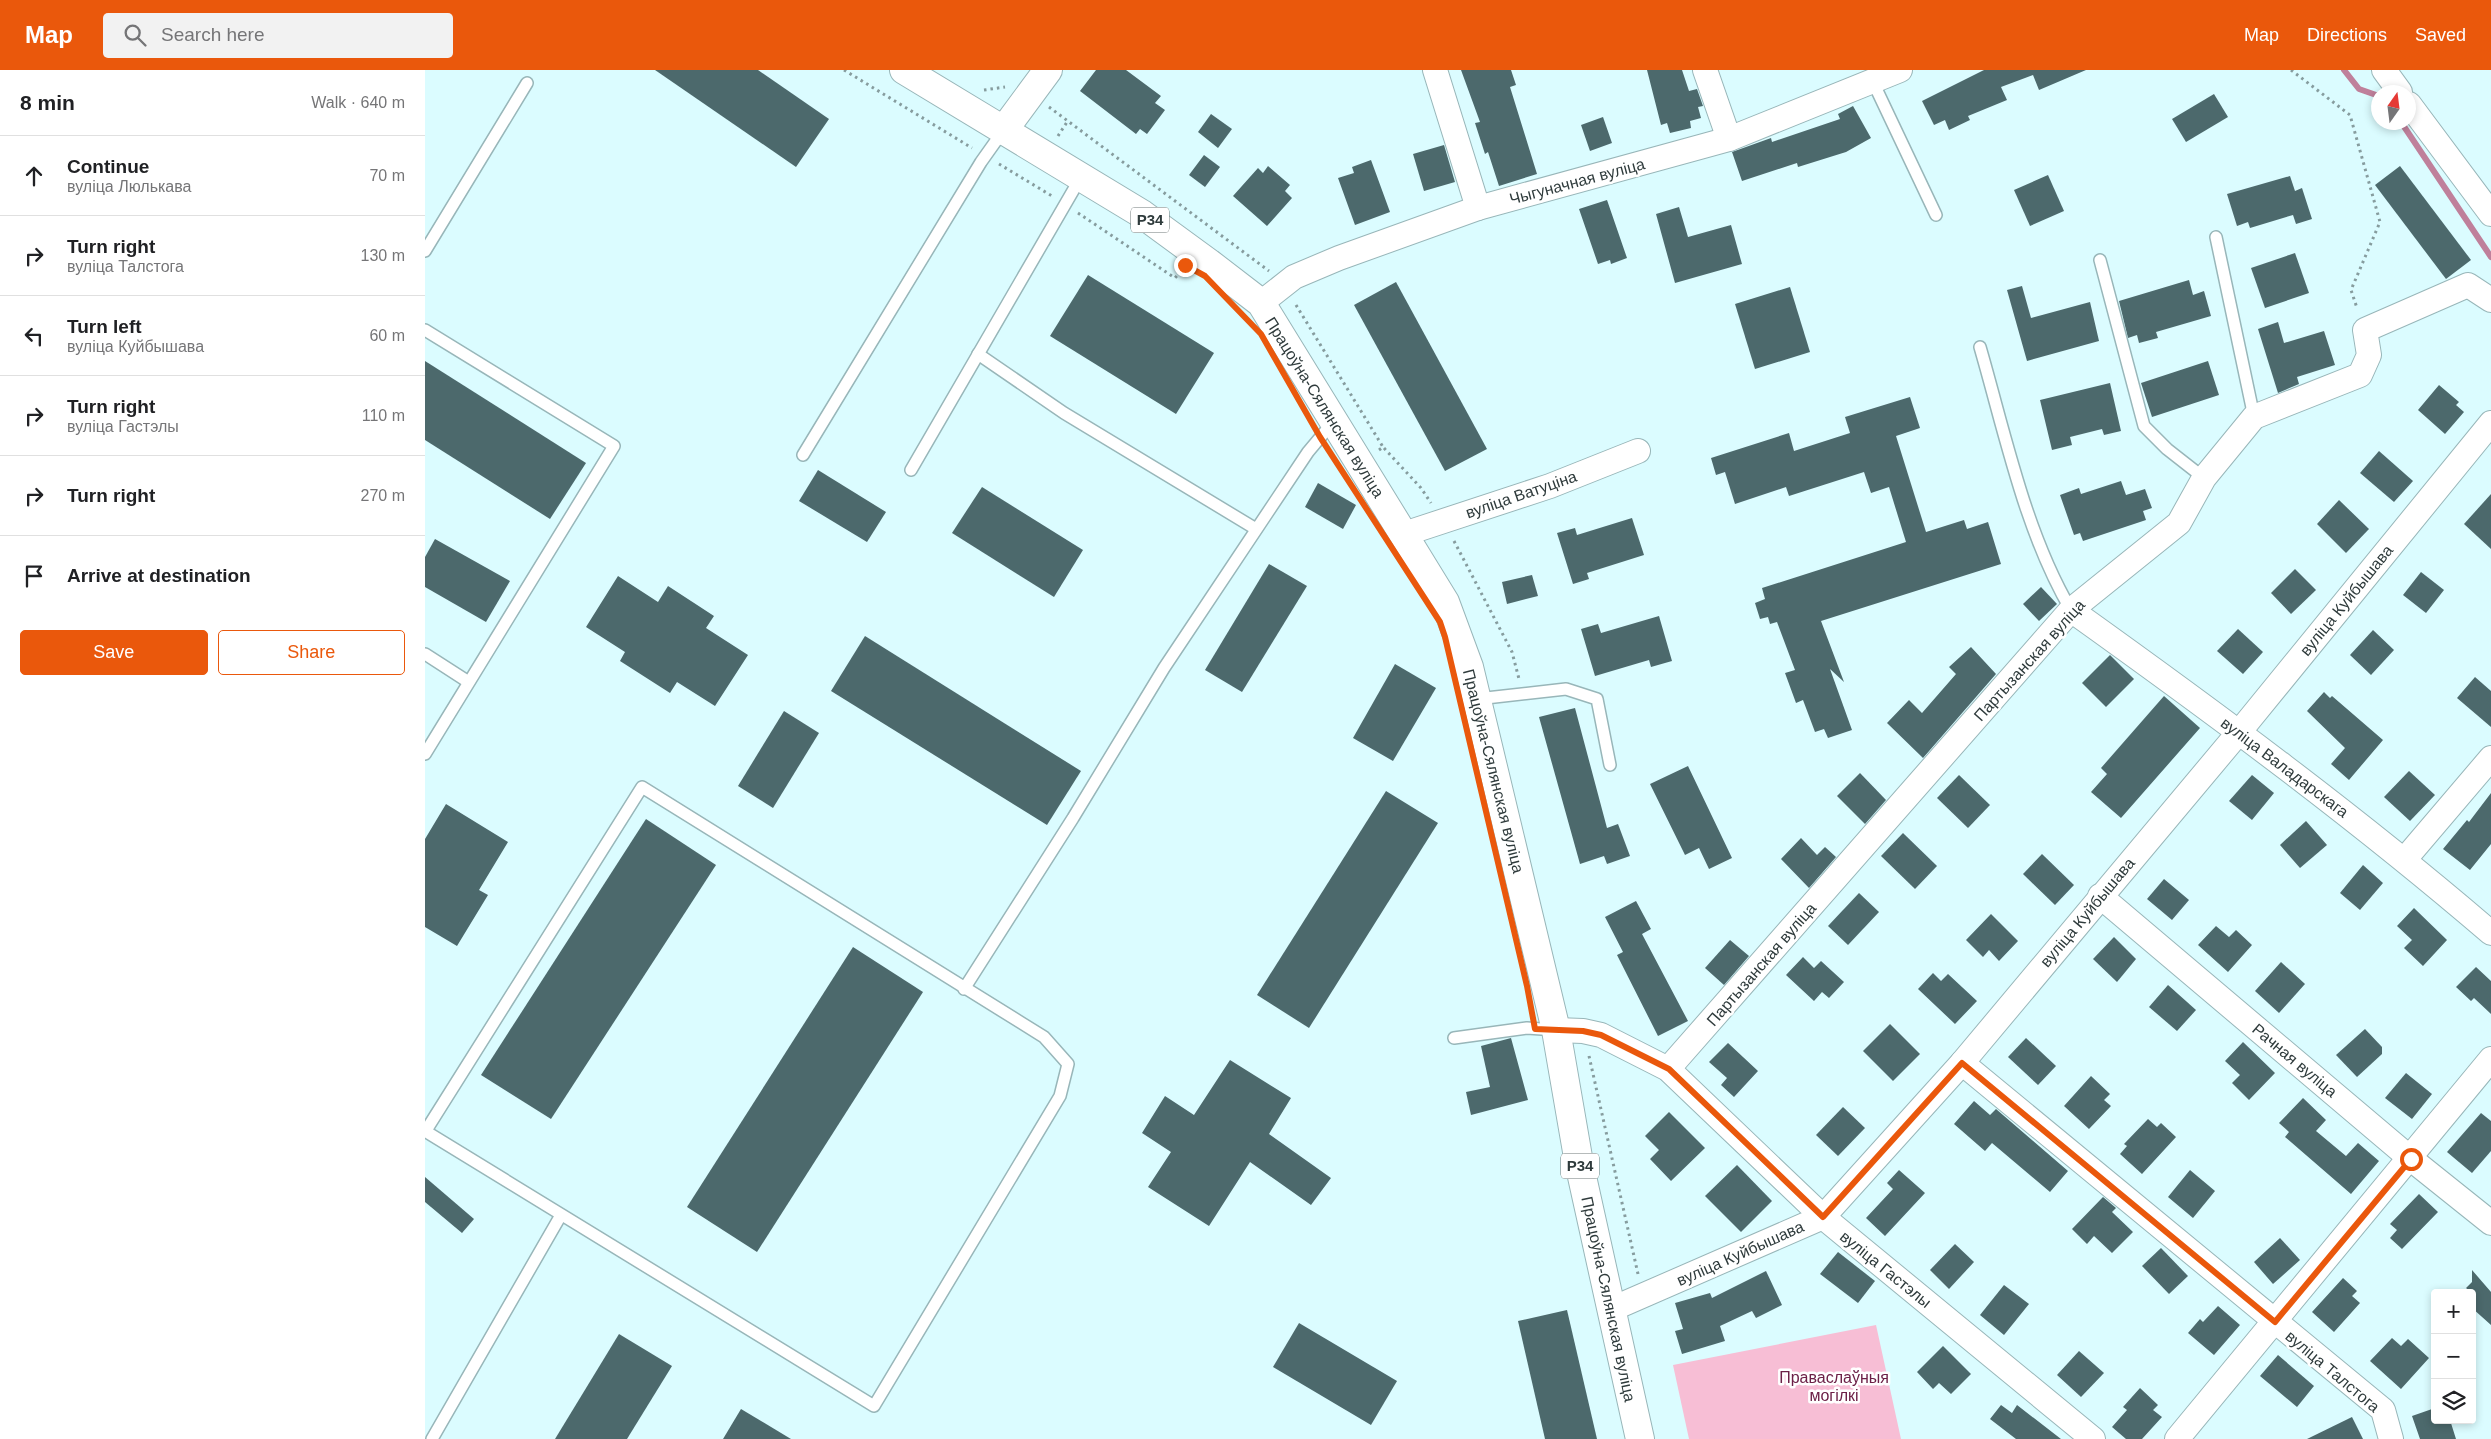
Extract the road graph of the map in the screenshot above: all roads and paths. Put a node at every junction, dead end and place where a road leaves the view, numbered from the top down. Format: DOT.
graph roads {
  1 [pos="844,70"];
  2 [pos="904,70"];
  3 [pos="1048,70"];
  4 [pos="1435,70"];
  5 [pos="1705,70"];
  6 [pos="1900,70"];
  7 [pos="2291,70"];
  8 [pos="2383,70"];
  9 [pos="527,82"];
  10 [pos="1873,82"];
  11 [pos="2395,85"];
  12 [pos="2416,113"];
  13 [pos="1003,130"];
  14 [pos="1729,139"];
  15 [pos="985,156"];
  16 [pos="1081,177"];
  17 [pos="1065,204"];
  18 [pos="1478,208"];
  19 [pos="2491,214"];
  20 [pos="1936,215"];
  21 [pos="2215,237"];
  22 [pos="425,251"];
  23 [pos="2100,260"];
  24 [pos="1185,265"];
  25 [pos="2491,300"];
  26 [pos="1261,303"];
  27 [pos="425,330"];
  28 [pos="2365,330"];
  29 [pos="1979,347"];
  30 [pos="978,354"];
  31 [pos="2254,417"];
  32 [pos="1334,421"];
  33 [pos="2491,423"];
  34 [pos="1638,451"];
  35 [pos="803,455"];
  36 [pos="1360,463"];
  37 [pos="911,470"];
  38 [pos="2204,478"];
  39 [pos="1443,521"];
  40 [pos="1256,529"];
  41 [pos="1404,534"];
  42 [pos="2071,610"];
  43 [pos="425,654"];
  44 [pos="467,681"];
  45 [pos="1522,694"];
  46 [pos="1477,699"];
  47 [pos="2240,731"];
  48 [pos="425,754"];
  49 [pos="2491,758"];
  50 [pos="1610,765"];
  51 [pos="2405,859"];
  52 [pos="2100,896"];
  53 [pos="2491,933"];
  54 [pos="964,989"];
  55 [pos="1556,1030"];
  56 [pos="1583,1031"];
  57 [pos="1454,1038"];
  58 [pos="2491,1059"];
  59 [pos="1962,1063"];
  60 [pos="1669,1069"];
  61 [pos="425,1132"];
  62 [pos="2411,1159"];
  63 [pos="561,1215"];
  64 [pos="1823,1217"];
  65 [pos="2491,1223"];
  66 [pos="1643,1295"];
  67 [pos="1612,1309"];
  68 [pos="2275,1322"];
  69 [pos="432,1439"];
  70 [pos="1640,1439"];
  71 [pos="2093,1439"];
  72 [pos="2177,1439"];
  73 [pos="2391,1439"];
  1 -- 15 [label="path"];
  2 -- 13 [label="main road, Працоўна-Сялянская вуліца / Р34"];
  3 -- 13 [label="main road"];
  4 -- 18 [label="street"];
  5 -- 14 [label="street"];
  6 -- 10 [label="street, Чыгуначная вуліца"];
  7 -- 28 [label="path"];
  8 -- 11 [label="street"];
  9 -- 22 [label="lane"];
  10 -- 14 [label="street, Чыгуначная вуліца"];
  10 -- 20 [label="lane"];
  12 -- 19 [label="street"];
  13 -- 15 [label="lane"];
  13 -- 16 [label="main road, Працоўна-Сялянская вуліца / Р34"];
  14 -- 18 [label="street, Чыгуначная вуліца"];
  15 -- 17 [label="path"];
  15 -- 35 [label="lane"];
  16 -- 17 [label="lane"];
  16 -- 26 [label="main road, Працоўна-Сялянская вуліца / Р34"];
  17 -- 24 [label="path"];
  17 -- 30 [label="lane"];
  18 -- 26 [label="street, Чыгуначная вуліца"];
  21 -- 31 [label="lane"];
  23 -- 38 [label="lane"];
  25 -- 28 [label="street"];
  26 -- 32 [label="main road, Працоўна-Сялянская вуліца / Р34"];
  27 -- 44 [label="lane"];
  28 -- 31 [label="street, Партызанская вуліца"];
  29 -- 42 [label="lane"];
  30 -- 37 [label="lane"];
  30 -- 40 [label="lane"];
  31 -- 38 [label="street, Партызанская вуліца"];
  32 -- 36 [label="main road, Працоўна-Сялянская вуліца / Р34"];
  32 -- 40 [label="lane"];
  33 -- 47 [label="street, вуліца Куйбышава"];
  34 -- 39 [label="street, вуліца Ватуціна"];
  36 -- 39 [label="path"];
  36 -- 41 [label="main road, Працоўна-Сялянская вуліца / Р34"];
  38 -- 42 [label="street, Партызанская вуліца"];
  39 -- 41 [label="street, вуліца Ватуціна"];
  39 -- 45 [label="path"];
  40 -- 54 [label="lane"];
  41 -- 46 [label="main road, Працоўна-Сялянская вуліца / Р34"];
  42 -- 47 [label="street, вуліца Валадарскага"];
  42 -- 60 [label="street, Партызанская вуліца"];
  43 -- 44 [label="lane"];
  44 -- 48 [label="lane"];
  45 -- 46 [label="lane"];
  45 -- 50 [label="lane"];
  46 -- 55 [label="main road, Працоўна-Сялянская вуліца / Р34"];
  47 -- 51 [label="street, вуліца Валадарскага"];
  47 -- 52 [label="street, вуліца Куйбышава"];
  49 -- 51 [label="street"];
  51 -- 53 [label="street, вуліца Валадарскага"];
  52 -- 59 [label="street, вуліца Куйбышава"];
  52 -- 62 [label="street, Рачная вуліца"];
  54 -- 61 [label="lane"];
  54 -- 63 [label="lane"];
  55 -- 56 [label="street, вуліца Гастэлы"];
  55 -- 57 [label="lane"];
  55 -- 67 [label="main road, Працоўна-Сялянская вуліца / Р34"];
  56 -- 60 [label="street, вуліца Гастэлы"];
  56 -- 66 [label="path"];
  58 -- 62 [label="street"];
  59 -- 64 [label="street, вуліца Куйбышава"];
  59 -- 68 [label="street, вуліца Талстога"];
  60 -- 64 [label="street, вуліца Гастэлы"];
  61 -- 63 [label="lane"];
  62 -- 65 [label="street, Рачная вуліца"];
  62 -- 68 [label="street"];
  63 -- 69 [label="lane"];
  64 -- 66 [label="street, вуліца Куйбышава"];
  64 -- 71 [label="street, вуліца Гастэлы"];
  66 -- 67 [label="street, вуліца Куйбышава"];
  67 -- 70 [label="main road, Працоўна-Сялянская вуліца / Р34"];
  68 -- 72 [label="street"];
  68 -- 73 [label="street, вуліца Талстога"];
}
